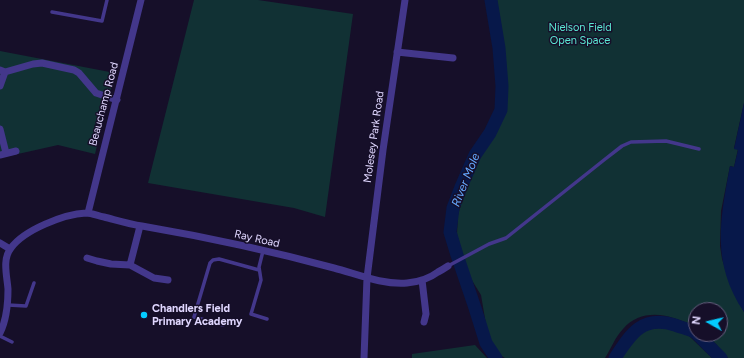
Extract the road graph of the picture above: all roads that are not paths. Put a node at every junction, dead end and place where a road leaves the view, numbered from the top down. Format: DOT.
graph roads {
  1 [pos="107,0"];
  2 [pos="142,0"];
  3 [pos="405,0"];
  4 [pos="52,12"];
  5 [pos="397,52"];
  6 [pos="453,58"];
  7 [pos="3,71"];
  8 [pos="0,86"];
  9 [pos="117,100"];
  10 [pos="0,128"];
  11 [pos="699,149"];
  12 [pos="16,151"];
  13 [pos="3,154"];
  14 [pos="88,213"];
  15 [pos="140,226"];
  16 [pos="0,243"];
  17 [pos="10,249"];
  18 [pos="263,251"];
  19 [pos="87,258"];
  20 [pos="130,265"];
  21 [pos="448,266"];
  22 [pos="259,270"];
  23 [pos="367,278"];
  24 [pos="168,280"];
  25 [pos="422,280"];
  26 [pos="34,283"];
  27 [pos="8,305"];
  28 [pos="267,319"];
  29 [pos="424,322"];
  30 [pos="223,325"];
  31 [pos="0,333"];
  32 [pos="0,336"];
  33 [pos="12,342"];
  34 [pos="364,358"];
  1 -- 4 [label="lane"];
  2 -- 9 [label="street, Beauchamp Road"];
  3 -- 5 [label="street, Molesey Park Road"];
  5 -- 6 [label="street"];
  5 -- 23 [label="street, Molesey Park Road"];
  7 -- 8 [label="street"];
  7 -- 9 [label="street"];
  9 -- 14 [label="street, Beauchamp Road"];
  10 -- 13 [label="street"];
  11 -- 21 [label="lane"];
  12 -- 13 [label="street"];
  14 -- 15 [label="street, Ray Road"];
  14 -- 17 [label="street"];
  15 -- 18 [label="street, Ray Road"];
  15 -- 20 [label="street"];
  16 -- 17 [label="street"];
  17 -- 27 [label="street"];
  18 -- 22 [label="lane"];
  18 -- 23 [label="street, Ray Road"];
  19 -- 20 [label="street"];
  20 -- 24 [label="street"];
  21 -- 25 [label="street, Ray Road"];
  22 -- 28 [label="lane"];
  22 -- 30 [label="lane"];
  23 -- 25 [label="street, Ray Road"];
  23 -- 34 [label="street, Molesey Park Road"];
  25 -- 29 [label="street"];
  26 -- 27 [label="lane"];
  27 -- 31 [label="street"];
  32 -- 33 [label="lane"];
}
